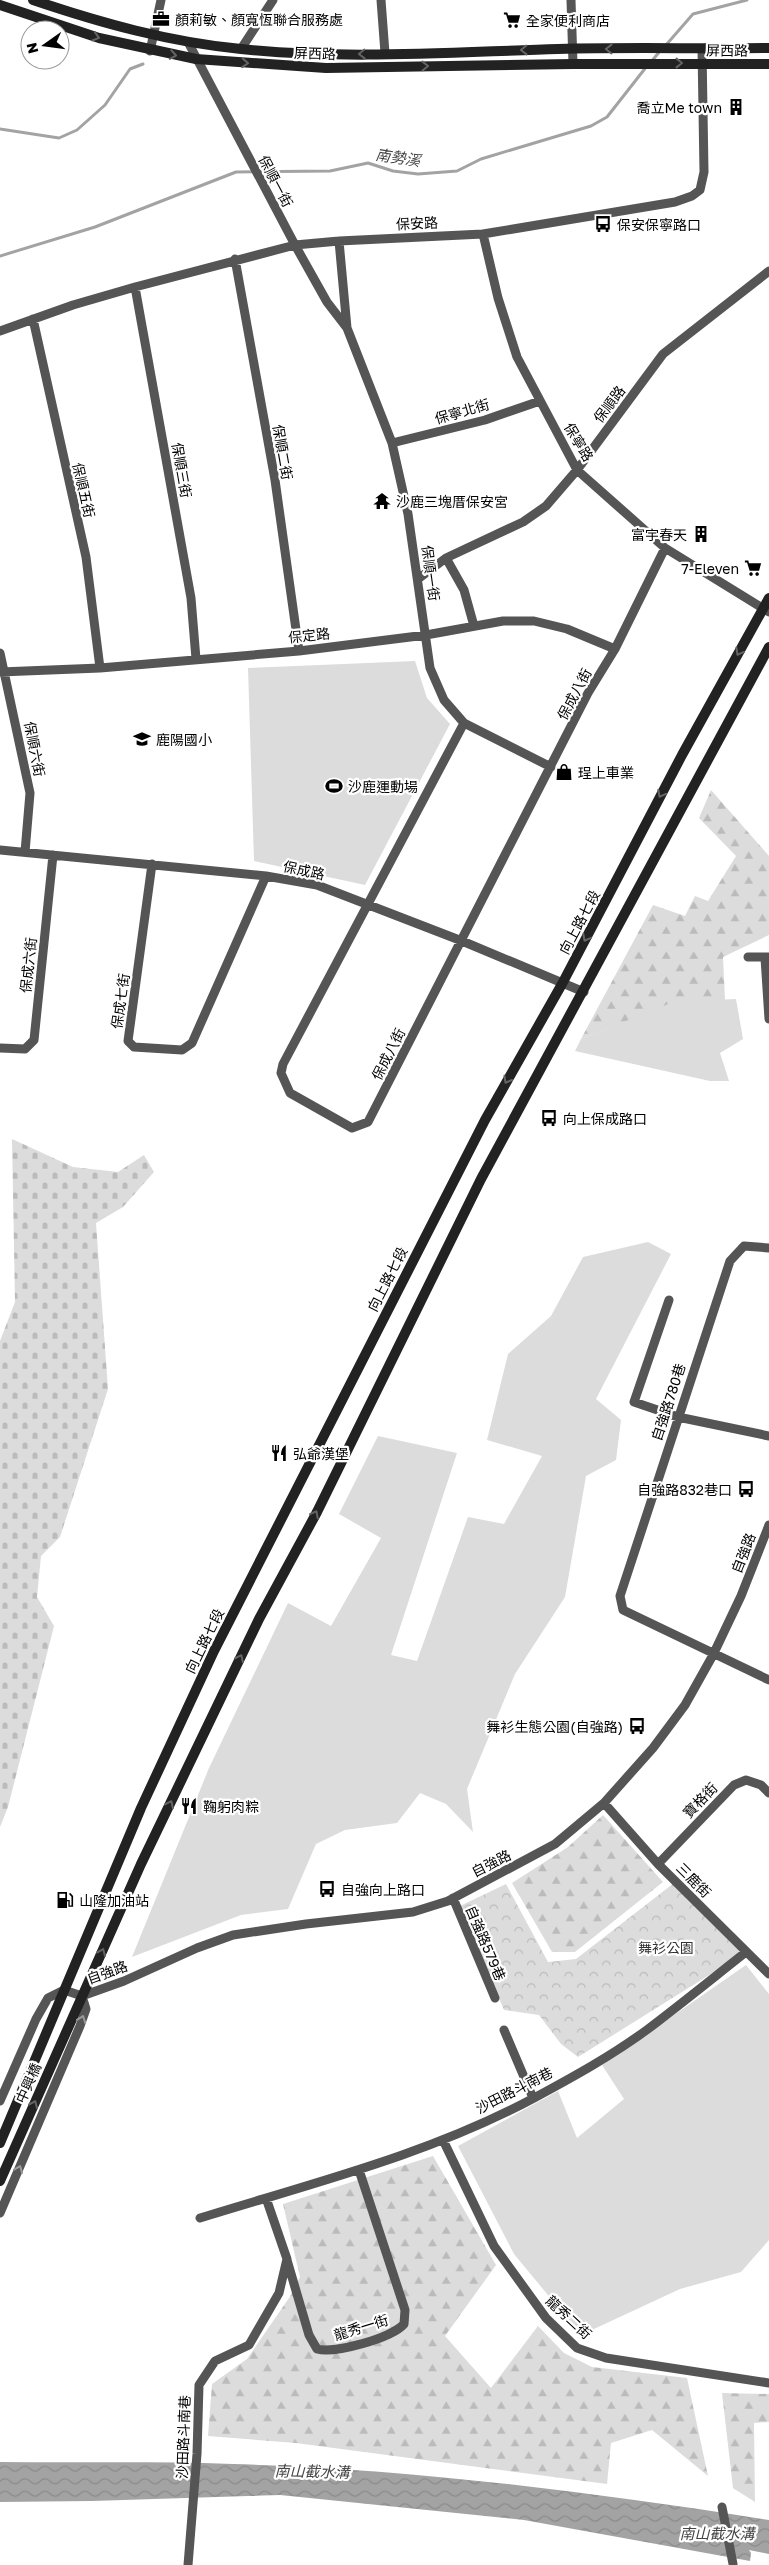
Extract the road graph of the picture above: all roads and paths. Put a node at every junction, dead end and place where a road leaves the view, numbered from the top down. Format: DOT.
graph roads {
  1 [pos="32,0"];
  2 [pos="161,0"];
  3 [pos="273,0"];
  4 [pos="381,0"];
  5 [pos="571,0"];
  6 [pos="0,5"];
  7 [pos="153,36"];
  8 [pos="188,42"];
  9 [pos="573,48"];
  10 [pos="769,48"];
  11 [pos="241,49"];
  12 [pos="702,49"];
  13 [pos="150,51"];
  14 [pos="385,53"];
  15 [pos="196,59"];
  16 [pos="704,63"];
  17 [pos="573,64"];
  18 [pos="769,64"];
  19 [pos="483,234"];
  20 [pos="339,241"];
  21 [pos="295,245"];
  22 [pos="235,259"];
  23 [pos="769,271"];
  24 [pos="135,287"];
  25 [pos="32,319"];
  26 [pos="347,328"];
  27 [pos="0,331"];
  28 [pos="540,401"];
  29 [pos="392,443"];
  30 [pos="577,470"];
  31 [pos="665,548"];
  32 [pos="446,558"];
  33 [pos="418,580"];
  34 [pos="769,598"];
  35 [pos="766,611"];
  36 [pos="474,626"];
  37 [pos="426,635"];
  38 [pos="769,647"];
  39 [pos="615,649"];
  40 [pos="299,651"];
  41 [pos="0,653"];
  42 [pos="196,659"];
  43 [pos="100,668"];
  44 [pos="2,672"];
  45 [pos="464,723"];
  46 [pos="552,768"];
  47 [pos="0,850"];
  48 [pos="25,852"];
  49 [pos="53,856"];
  50 [pos="152,864"];
  51 [pos="266,876"];
  52 [pos="367,903"];
  53 [pos="462,941"];
  54 [pos="748,957"];
  55 [pos="767,958"];
  56 [pos="562,984"];
  57 [pos="584,992"];
  58 [pos="769,1019"];
  59 [pos="0,1048"];
  60 [pos="769,1248"];
  61 [pos="669,1300"];
  62 [pos="678,1417"];
  63 [pos="769,1436"];
  64 [pos="769,1525"];
  65 [pos="713,1655"];
  66 [pos="769,1680"];
  67 [pos="769,1793"];
  68 [pos="604,1802"];
  69 [pos="658,1864"];
  70 [pos="453,1898"];
  71 [pos="746,1952"];
  72 [pos="769,1974"];
  73 [pos="64,1990"];
  74 [pos="82,1996"];
  75 [pos="494,1998"];
  76 [pos="504,2030"];
  77 [pos="533,2098"];
  78 [pos="0,2101"];
  79 [pos="443,2140"];
  80 [pos="0,2143"];
  81 [pos="359,2170"];
  82 [pos="0,2181"];
  83 [pos="266,2198"];
  84 [pos="0,2214"];
  85 [pos="200,2218"];
  86 [pos="287,2259"];
  87 [pos="769,2383"];
  88 [pos="722,2507"];
  89 [pos="733,2564"];
  90 [pos="188,2565"];
  1 -- 7 [label="main road, 屏西路"];
  2 -- 7 [label="street"];
  3 -- 11 [label="street"];
  4 -- 14 [label="street"];
  5 -- 9 [label="street"];
  6 -- 13 [label="main road, 屏西路, one-way"];
  7 -- 8 [label="main road, 屏西路"];
  7 -- 13 [label="street"];
  8 -- 11 [label="main road, 屏西路"];
  8 -- 15 [label="street, 保順一街"];
  12 -- 9 [label="main road, 屏西路, one-way"];
  9 -- 14 [label="main road, 屏西路, one-way"];
  9 -- 17 [label="street"];
  10 -- 12 [label="main road, 屏西路"];
  14 -- 11 [label="main road, 屏西路, one-way"];
  12 -- 16 [label="street, 保安路"];
  13 -- 15 [label="main road, 屏西路, one-way"];
  15 -- 17 [label="main road, 屏西路, one-way"];
  15 -- 21 [label="street, 保順一街"];
  17 -- 16 [label="main road, 屏西路, one-way"];
  16 -- 18 [label="main road, 屏西路"];
  16 -- 19 [label="street, 保安路"];
  19 -- 20 [label="street, 保安路"];
  19 -- 28 [label="street, 保寧路"];
  20 -- 21 [label="street, 保安路"];
  20 -- 26 [label="street, 保順一街"];
  21 -- 22 [label="street, 保安路"];
  21 -- 26 [label="street, 保順一街"];
  22 -- 24 [label="street, 保安路"];
  22 -- 40 [label="street, 保順二街"];
  23 -- 30 [label="street, 保順路"];
  24 -- 25 [label="street, 保安路"];
  24 -- 42 [label="street, 保順三街"];
  25 -- 27 [label="street, 保安路"];
  25 -- 43 [label="street, 保順五街"];
  26 -- 29 [label="street, 保順一街"];
  28 -- 29 [label="street, 保寧北街"];
  28 -- 30 [label="street, 保寧路"];
  29 -- 33 [label="street, 保順一街"];
  30 -- 31 [label="street, 保寧路"];
  30 -- 32 [label="street, 保順路"];
  31 -- 35 [label="street, 保寧路"];
  31 -- 39 [label="street, 保成八街"];
  32 -- 33 [label="street, 保順路"];
  32 -- 36 [label="street"];
  33 -- 37 [label="street, 保順一街"];
  34 -- 35 [label="main road, 向上路七段"];
  35 -- 56 [label="main road, 向上路七段, one-way"];
  36 -- 37 [label="street, 保定路"];
  36 -- 39 [label="street, 保定路"];
  37 -- 40 [label="street, 保定路"];
  37 -- 45 [label="street, 保順一街"];
  38 -- 57 [label="main road"];
  39 -- 46 [label="street, 保成八街"];
  40 -- 42 [label="street, 保定路"];
  41 -- 44 [label="street, 保順六街"];
  42 -- 43 [label="street, 保定路"];
  43 -- 44 [label="street, 保定路"];
  44 -- 48 [label="street, 保順六街"];
  45 -- 46 [label="street, 保順一街"];
  45 -- 52 [label="street, 保成八街"];
  46 -- 53 [label="street, 保成八街"];
  47 -- 48 [label="street, 保成路"];
  48 -- 49 [label="street, 保成路"];
  49 -- 50 [label="street, 保成路"];
  49 -- 59 [label="street, 保成六街"];
  50 -- 51 [label="street, 保成路"];
  50 -- 51 [label="street, 保成七街"];
  51 -- 52 [label="street, 保成路"];
  52 -- 53 [label="street, 保成路"];
  52 -- 53 [label="street, 保成八街"];
  53 -- 56 [label="street, 保成路"];
  54 -- 55 [label="street"];
  55 -- 58 [label="street"];
  56 -- 57 [label="street, 保成路"];
  56 -- 73 [label="main road, 向上路七段, one-way"];
  74 -- 57 [label="main road, one-way"];
  60 -- 62 [label="street, 自強路780巷"];
  61 -- 62 [label="street"];
  62 -- 63 [label="street"];
  62 -- 65 [label="street, 自強路780巷"];
  64 -- 65 [label="street, 自強路"];
  65 -- 66 [label="street"];
  65 -- 68 [label="street, 自強路"];
  67 -- 69 [label="street, 寶格街"];
  68 -- 69 [label="street, 三鹿街"];
  68 -- 70 [label="street, 自強路"];
  69 -- 71 [label="street, 三鹿街"];
  70 -- 74 [label="street, 自強路"];
  70 -- 75 [label="street, 自強路579巷"];
  71 -- 72 [label="street, 三鹿街"];
  71 -- 77 [label="street, 沙田路斗南巷"];
  73 -- 74 [label="street, 自強路"];
  73 -- 78 [label="street"];
  73 -- 80 [label="main road, 中興橋"];
  82 -- 74 [label="main road, 中興橋, one-way"];
  84 -- 74 [label="street, one-way"];
  76 -- 77 [label="street"];
  77 -- 79 [label="street, 沙田路斗南巷"];
  79 -- 81 [label="street, 沙田路斗南巷"];
  79 -- 87 [label="street, 龍秀二街"];
  81 -- 83 [label="street, 沙田路斗南巷"];
  81 -- 86 [label="street, 龍秀一街"];
  83 -- 85 [label="street, 沙田路斗南巷"];
  83 -- 86 [label="street"];
  86 -- 90 [label="street, 沙田路斗南巷"];
  88 -- 89 [label="street"];
}
